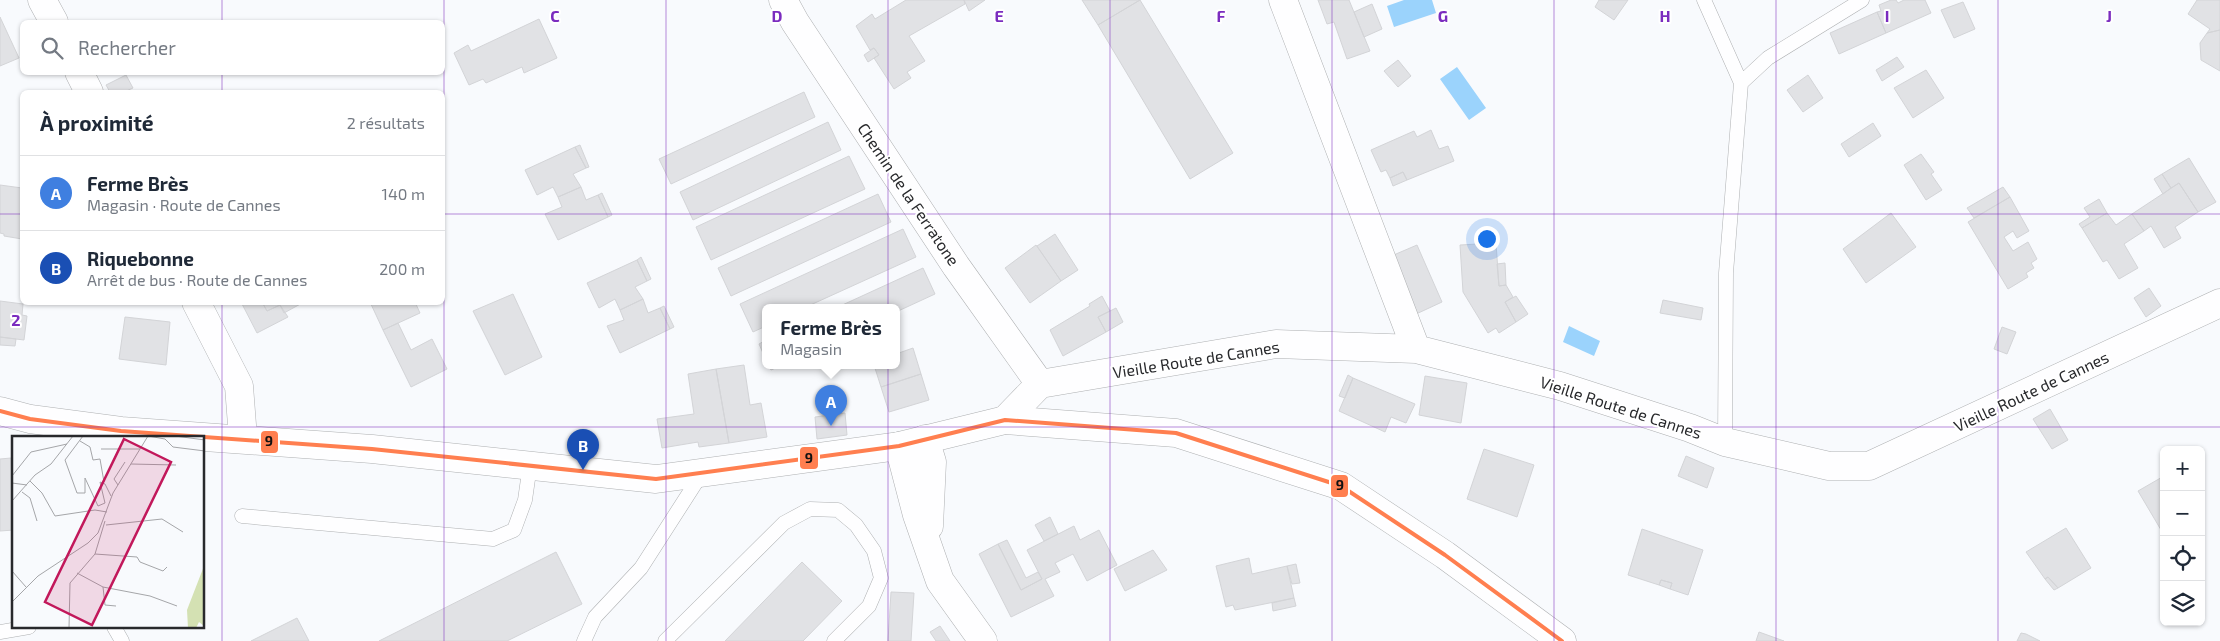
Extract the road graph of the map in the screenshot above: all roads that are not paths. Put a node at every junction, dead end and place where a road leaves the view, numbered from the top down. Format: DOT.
graph roads {
  1 [pos="42,0"];
  2 [pos="783,0"];
  3 [pos="1283,0"];
  4 [pos="1704,0"];
  5 [pos="1862,0"];
  6 [pos="53,20"];
  7 [pos="80,75"];
  8 [pos="1741,83"];
  9 [pos="88,90"];
  10 [pos="2220,303"];
  11 [pos="198,305"];
  12 [pos="1416,349"];
  13 [pos="1040,384"];
  14 [pos="0,411"];
  15 [pos="1005,420"];
  16 [pos="31,428"];
  17 [pos="243,438"];
  18 [pos="925,439"];
  19 [pos="1725,442"];
  20 [pos="899,446"];
  21 [pos="530,465"];
  22 [pos="702,472"];
  23 [pos="242,516"];
  24 [pos="929,548"];
  25 [pos="24,628"];
  26 [pos="115,628"];
  27 [pos="0,632"];
  28 [pos="122,641"];
  29 [pos="584,641"];
  30 [pos="664,641"];
  31 [pos="834,641"];
  32 [pos="983,641"];
  33 [pos="1562,641"];
  1 -- 6 [label="street"];
  2 -- 13 [label="street, Chemin de la Ferratone"];
  3 -- 12 [label="street"];
  4 -- 8 [label="lane"];
  5 -- 8 [label="lane"];
  7 -- 9 [label="street"];
  8 -- 19 [label="lane"];
  10 -- 19 [label="street, Vieille Route de Cannes"];
  11 -- 17 [label="street"];
  12 -- 13 [label="street, Vieille Route de Cannes"];
  12 -- 19 [label="street, Vieille Route de Cannes"];
  13 -- 15 [label="street"];
  14 -- 16 [label="street"];
  15 -- 18 [label="street"];
  15 -- 33 [label="street"];
  16 -- 17 [label="street"];
  17 -- 21 [label="street"];
  18 -- 20 [label="street"];
  18 -- 24 [label="street"];
  20 -- 22 [label="street"];
  20 -- 24 [label="street"];
  21 -- 22 [label="street"];
  21 -- 23 [label="lane"];
  22 -- 29 [label="lane"];
  24 -- 32 [label="street"];
  25 -- 27 [label="lane"];
  26 -- 28 [label="lane"];
  30 -- 31 [label="lane"];
}
